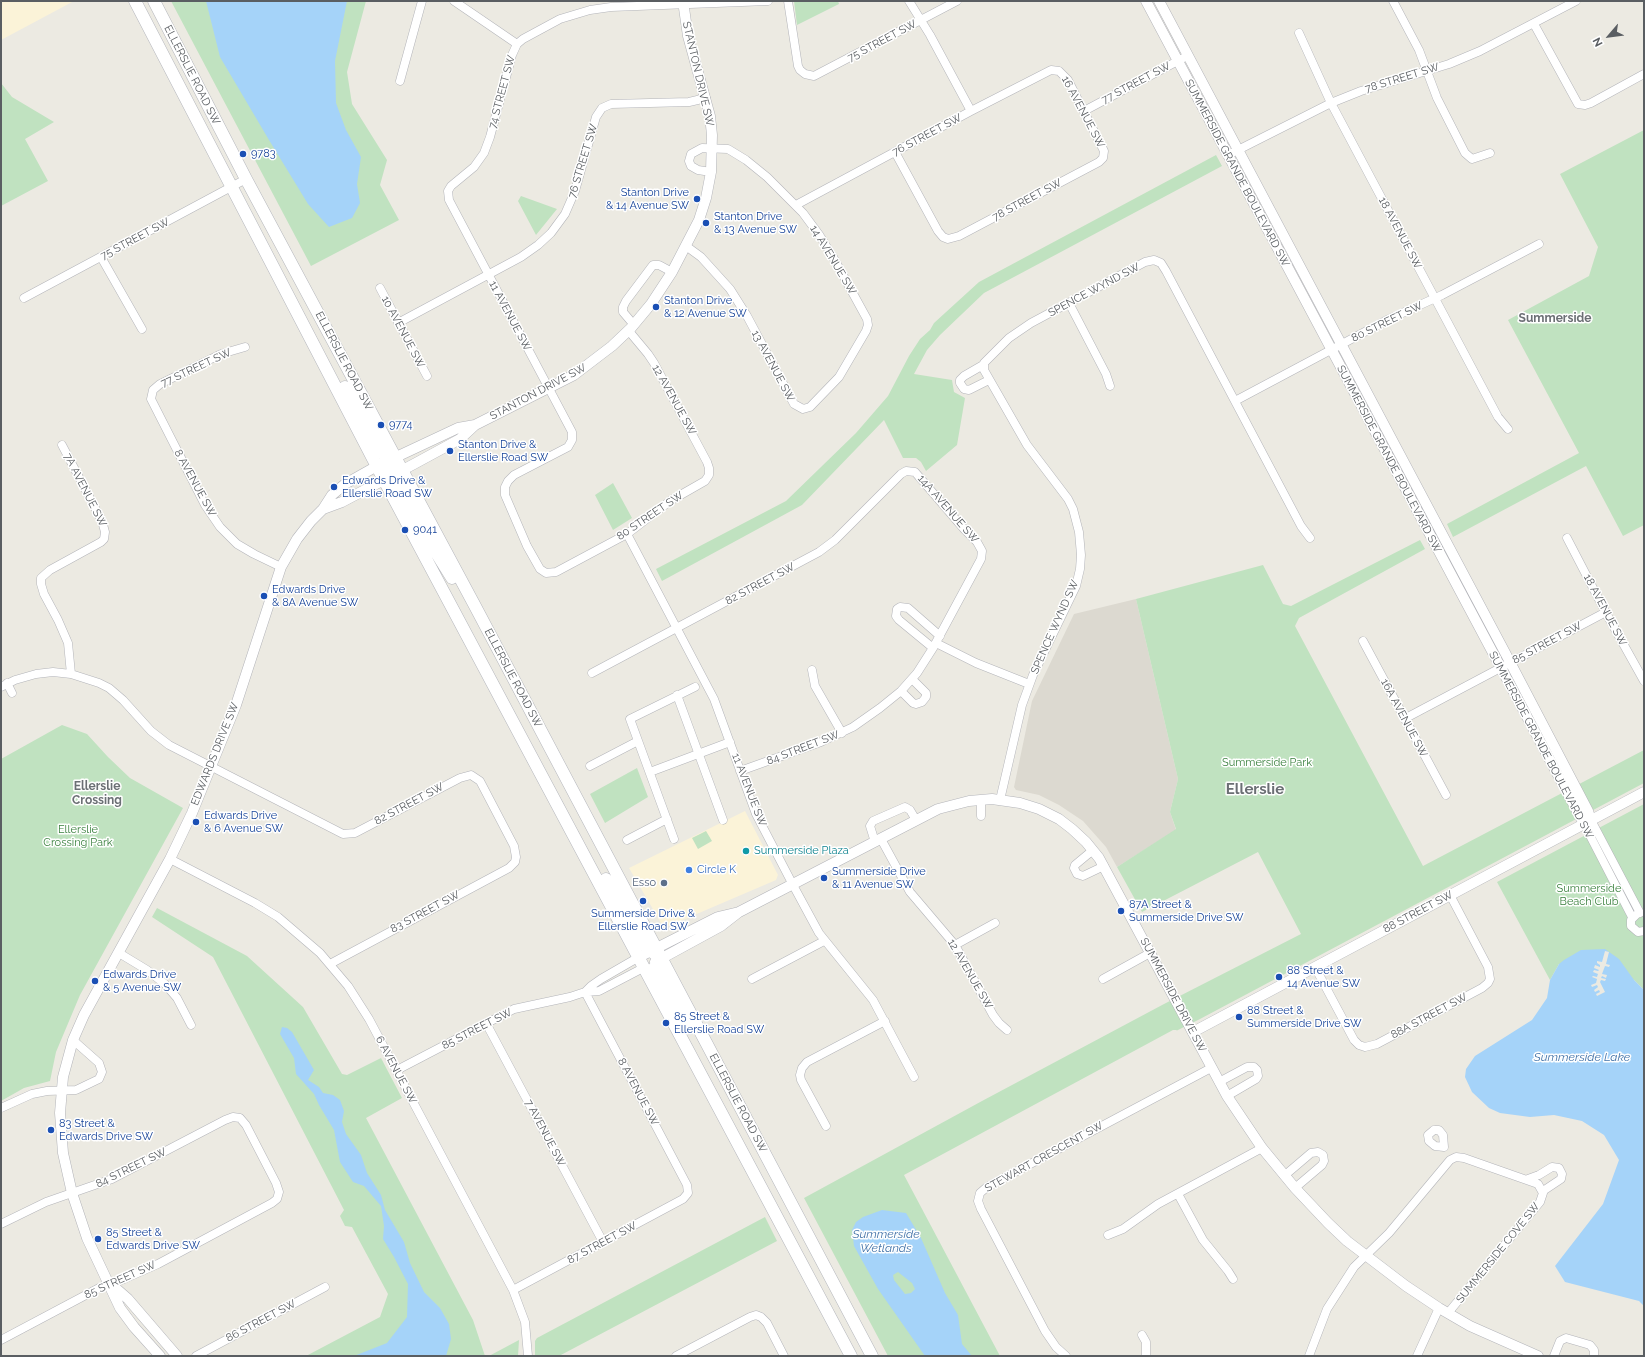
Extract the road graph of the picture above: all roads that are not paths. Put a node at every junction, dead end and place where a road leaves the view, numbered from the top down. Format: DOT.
graph roads {
  1 [pos="135,1"];
  2 [pos="154,1"];
  3 [pos="422,1"];
  4 [pos="454,1"];
  5 [pos="768,1"];
  6 [pos="788,1"];
  7 [pos="909,1"];
  8 [pos="957,1"];
  9 [pos="1146,1"];
  10 [pos="1159,1"];
  11 [pos="1393,1"];
  12 [pos="1576,1"];
  13 [pos="683,3"];
  14 [pos="921,20"];
  15 [pos="1534,24"];
  16 [pos="1299,33"];
  17 [pos="517,44"];
  18 [pos="1187,56"];
  19 [pos="1177,61"];
  20 [pos="1059,71"];
  21 [pos="1426,71"];
  22 [pos="1644,74"];
  23 [pos="400,81"];
  24 [pos="706,98"];
  25 [pos="1331,103"];
  26 [pos="971,111"];
  27 [pos="1084,111"];
  28 [pos="712,148"];
  29 [pos="1238,150"];
  30 [pos="895,152"];
  31 [pos="1490,153"];
  32 [pos="1104,155"];
  33 [pos="1228,155"];
  34 [pos="711,172"];
  35 [pos="246,179"];
  36 [pos="232,186"];
  37 [pos="448,191"];
  38 [pos="796,205"];
  39 [pos="1539,244"];
  40 [pos="686,246"];
  41 [pos="101,257"];
  42 [pos="672,272"];
  43 [pos="488,275"];
  44 [pos="380,288"];
  45 [pos="24,298"];
  46 [pos="1435,299"];
  47 [pos="1068,303"];
  48 [pos="398,323"];
  49 [pos="631,328"];
  50 [pos="142,329"];
  51 [pos="1341,345"];
  52 [pos="245,347"];
  53 [pos="1331,350"];
  54 [pos="983,365"];
  55 [pos="427,376"];
  56 [pos="989,380"];
  57 [pos="1110,386"];
  58 [pos="549,389"];
  59 [pos="151,394"];
  60 [pos="1235,401"];
  61 [pos="803,409"];
  62 [pos="475,425"];
  63 [pos="1508,430"];
  64 [pos="62,445"];
  65 [pos="387,461"];
  66 [pos="910,471"];
  67 [pos="393,475"];
  68 [pos="709,475"];
  69 [pos="323,509"];
  70 [pos="627,534"];
  71 [pos="1310,538"];
  72 [pos="1567,538"];
  73 [pos="982,551"];
  74 [pos="282,567"];
  75 [pos="546,573"];
  76 [pos="1606,612"];
  77 [pos="677,628"];
  78 [pos="1363,641"];
  79 [pos="937,642"];
  80 [pos="1510,662"];
  81 [pos="1500,668"];
  82 [pos="812,670"];
  83 [pos="592,673"];
  84 [pos="71,674"];
  85 [pos="912,679"];
  86 [pos="1644,681"];
  87 [pos="1029,684"];
  88 [pos="4,685"];
  89 [pos="695,687"];
  90 [pos="901,691"];
  91 [pos="12,694"];
  92 [pos="677,695"];
  93 [pos="1404,719"];
  94 [pos="842,733"];
  95 [pos="638,741"];
  96 [pos="730,742"];
  97 [pos="699,752"];
  98 [pos="212,766"];
  99 [pos="590,766"];
  100 [pos="740,771"];
  101 [pos="650,772"];
  102 [pos="1644,792"];
  103 [pos="1446,795"];
  104 [pos="981,800"];
  105 [pos="1000,800"];
  106 [pos="981,816"];
  107 [pos="667,819"];
  108 [pos="723,820"];
  109 [pos="916,820"];
  110 [pos="1588,822"];
  111 [pos="572,833"];
  112 [pos="674,839"];
  113 [pos="627,840"];
  114 [pos="878,841"];
  115 [pos="1093,850"];
  116 [pos="516,857"];
  117 [pos="170,859"];
  118 [pos="1104,866"];
  119 [pos="793,885"];
  120 [pos="1450,895"];
  121 [pos="1642,914"];
  122 [pos="1632,917"];
  123 [pos="995,923"];
  124 [pos="1644,931"];
  125 [pos="824,941"];
  126 [pos="955,945"];
  127 [pos="656,952"];
  128 [pos="119,953"];
  129 [pos="1150,953"];
  130 [pos="645,963"];
  131 [pos="330,964"];
  132 [pos="1315,967"];
  133 [pos="752,979"];
  134 [pos="1103,979"];
  135 [pos="585,992"];
  136 [pos="885,1022"];
  137 [pos="486,1023"];
  138 [pos="191,1025"];
  139 [pos="1007,1030"];
  140 [pos="1192,1032"];
  141 [pos="73,1040"];
  142 [pos="1211,1068"];
  143 [pos="396,1070"];
  144 [pos="914,1077"];
  145 [pos="1219,1082"];
  146 [pos="728,1085"];
  147 [pos="61,1091"];
  148 [pos="1227,1096"];
  149 [pos="1,1108"];
  150 [pos="826,1126"];
  151 [pos="1262,1148"];
  152 [pos="1444,1148"];
  153 [pos="1453,1158"];
  154 [pos="1284,1176"];
  155 [pos="1528,1179"];
  156 [pos="1295,1188"];
  157 [pos="1543,1191"];
  158 [pos="72,1193"];
  159 [pos="688,1193"];
  160 [pos="1178,1194"];
  161 [pos="278,1195"];
  162 [pos="1,1224"];
  163 [pos="1108,1235"];
  164 [pos="603,1242"];
  165 [pos="1365,1256"];
  166 [pos="1233,1278"];
  167 [pos="110,1284"];
  168 [pos="325,1287"];
  169 [pos="513,1290"];
  170 [pos="1444,1311"];
  171 [pos="1142,1335"];
  172 [pos="1,1340"];
  173 [pos="1520,1353"];
  174 [pos="160,1356"];
  175 [pos="177,1356"];
  176 [pos="196,1356"];
  177 [pos="528,1356"];
  178 [pos="676,1356"];
  179 [pos="784,1356"];
  180 [pos="851,1356"];
  181 [pos="872,1356"];
  182 [pos="1066,1356"];
  183 [pos="1146,1356"];
  184 [pos="1309,1356"];
  185 [pos="1417,1356"];
  186 [pos="1537,1356"];
  187 [pos="1554,1356"];
  188 [pos="1594,1356"];
  1 -- 36 [label="main road, ELLERSLIE ROAD SW"];
  2 -- 35 [label="main road, ELLERSLIE ROAD SW"];
  3 -- 23 [label="street"];
  4 -- 17 [label="street"];
  5 -- 13 [label="street, 74 STREET SW"];
  6 -- 14 [label="street, 75 STREET SW"];
  7 -- 14 [label="street"];
  8 -- 14 [label="street, 75 STREET SW"];
  9 -- 19 [label="street, SUMMERSIDE GRANDE BOULEVARD SW"];
  10 -- 18 [label="street, SUMMERSIDE GRANDE BOULEVARD SW"];
  11 -- 21 [label="street"];
  12 -- 15 [label="street, 78 STREET SW"];
  13 -- 17 [label="street, 74 STREET SW"];
  13 -- 24 [label="street, STANTON DRIVE SW"];
  14 -- 26 [label="street"];
  15 -- 21 [label="street, 78 STREET SW"];
  15 -- 22 [label="street"];
  16 -- 25 [label="street, 18 AVENUE SW"];
  17 -- 37 [label="street, 74 STREET SW"];
  18 -- 19 [label="street, 77 STREET SW"];
  18 -- 29 [label="street, SUMMERSIDE GRANDE BOULEVARD SW"];
  19 -- 27 [label="street, 77 STREET SW"];
  19 -- 33 [label="street, SUMMERSIDE GRANDE BOULEVARD SW"];
  20 -- 26 [label="street, 76 STREET SW"];
  20 -- 27 [label="street, 16 AVENUE SW"];
  21 -- 25 [label="street, 78 STREET SW"];
  21 -- 31 [label="street"];
  24 -- 28 [label="street, STANTON DRIVE SW"];
  24 -- 43 [label="street, 76 STREET SW"];
  25 -- 29 [label="street, 78 STREET SW"];
  25 -- 46 [label="street, 18 AVENUE SW"];
  26 -- 30 [label="street, 76 STREET SW"];
  27 -- 32 [label="street, 16 AVENUE SW"];
  28 -- 34 [label="street, STANTON DRIVE SW"];
  28 -- 34 [label="street"];
  28 -- 38 [label="street, 14 AVENUE SW"];
  29 -- 33 [label="street, 78 STREET SW"];
  29 -- 51 [label="street, SUMMERSIDE GRANDE BOULEVARD SW"];
  30 -- 32 [label="street, 78 STREET SW"];
  30 -- 38 [label="street, 76 STREET SW"];
  33 -- 53 [label="street, SUMMERSIDE GRANDE BOULEVARD SW"];
  34 -- 40 [label="street, STANTON DRIVE SW"];
  35 -- 36 [label="street, 75 STREET SW"];
  35 -- 65 [label="main road, ELLERSLIE ROAD SW"];
  36 -- 41 [label="street, 75 STREET SW"];
  36 -- 65 [label="main road, ELLERSLIE ROAD SW"];
  37 -- 43 [label="street, 11 AVENUE SW"];
  38 -- 61 [label="street, 14 AVENUE SW"];
  39 -- 46 [label="street, 80 STREET SW"];
  40 -- 42 [label="street, STANTON DRIVE SW"];
  40 -- 61 [label="street, 13 AVENUE SW"];
  41 -- 45 [label="street, 75 STREET SW"];
  41 -- 50 [label="street"];
  42 -- 49 [label="street, STANTON DRIVE SW"];
  42 -- 49 [label="street"];
  43 -- 48 [label="street, 76 STREET SW"];
  43 -- 58 [label="street, 11 AVENUE SW"];
  44 -- 48 [label="street, 10 AVENUE SW"];
  46 -- 51 [label="street, 80 STREET SW"];
  46 -- 63 [label="street, 18 AVENUE SW"];
  47 -- 54 [label="street, SPENCE WYND SW"];
  47 -- 57 [label="street"];
  47 -- 60 [label="street, SPENCE WYND SW"];
  48 -- 55 [label="street, 10 AVENUE SW"];
  49 -- 58 [label="street, STANTON DRIVE SW"];
  49 -- 68 [label="street, 12 AVENUE SW"];
  51 -- 53 [label="street, 80 STREET SW"];
  51 -- 80 [label="street, SUMMERSIDE GRANDE BOULEVARD SW"];
  52 -- 59 [label="street, 77 STREET SW"];
  53 -- 60 [label="street, 80 STREET SW"];
  53 -- 81 [label="street, SUMMERSIDE GRANDE BOULEVARD SW"];
  54 -- 56 [label="street, SPENCE WYND SW"];
  54 -- 56 [label="street, SPENCE WYND SW"];
  56 -- 87 [label="street, SPENCE WYND SW"];
  58 -- 62 [label="street, STANTON DRIVE SW"];
  58 -- 75 [label="street, 11 AVENUE SW"];
  59 -- 74 [label="street, 8 AVENUE SW"];
  60 -- 71 [label="street"];
  62 -- 65 [label="street, STANTON DRIVE SW"];
  62 -- 67 [label="street, STANTON DRIVE SW"];
  64 -- 84 [label="street, 7A AVENUE SW"];
  65 -- 67 [label="main road, ELLERSLIE ROAD SW"];
  65 -- 67 [label="main road"];
  65 -- 69 [label="street, EDWARDS DRIVE SW"];
  66 -- 73 [label="street, 14A AVENUE SW"];
  66 -- 77 [label="street, 82 STREET SW"];
  67 -- 69 [label="street, EDWARDS DRIVE SW"];
  67 -- 111 [label="main road, ELLERSLIE ROAD SW"];
  67 -- 127 [label="main road, ELLERSLIE ROAD SW"];
  68 -- 70 [label="street, 80 STREET SW"];
  69 -- 74 [label="street, EDWARDS DRIVE SW"];
  70 -- 75 [label="street, 80 STREET SW"];
  70 -- 77 [label="street, 11 AVENUE SW"];
  72 -- 76 [label="street, 18 AVENUE SW"];
  73 -- 79 [label="street, 84 STREET SW"];
  74 -- 98 [label="street, EDWARDS DRIVE SW"];
  76 -- 80 [label="street, 85 STREET SW"];
  76 -- 86 [label="street, 18 AVENUE SW"];
  77 -- 83 [label="street, 82 STREET SW"];
  77 -- 96 [label="street, 11 AVENUE SW"];
  78 -- 93 [label="street, 16A AVENUE SW"];
  79 -- 79 [label="street"];
  79 -- 85 [label="street, 84 STREET SW"];
  79 -- 87 [label="street"];
  80 -- 81 [label="street, 85 STREET SW"];
  80 -- 110 [label="street, SUMMERSIDE GRANDE BOULEVARD SW"];
  81 -- 93 [label="street, 85 STREET SW"];
  81 -- 110 [label="street, SUMMERSIDE GRANDE BOULEVARD SW"];
  82 -- 94 [label="street"];
  84 -- 88 [label="street"];
  84 -- 98 [label="street"];
  85 -- 90 [label="street, 84 STREET SW"];
  85 -- 90 [label="street"];
  87 -- 105 [label="street, SPENCE WYND SW"];
  88 -- 91 [label="street"];
  89 -- 92 [label="street"];
  90 -- 94 [label="street, 84 STREET SW"];
  92 -- 95 [label="street"];
  92 -- 97 [label="street"];
  93 -- 103 [label="street, 16A AVENUE SW"];
  94 -- 100 [label="street, 84 STREET SW"];
  95 -- 99 [label="street"];
  95 -- 101 [label="street"];
  96 -- 97 [label="street"];
  96 -- 100 [label="street, 11 AVENUE SW"];
  97 -- 101 [label="street"];
  97 -- 108 [label="street"];
  98 -- 116 [label="street, 82 STREET SW"];
  98 -- 117 [label="street, EDWARDS DRIVE SW"];
  100 -- 119 [label="street, 11 AVENUE SW"];
  101 -- 107 [label="street"];
  102 -- 110 [label="street, 88 STREET SW"];
  104 -- 105 [label="street, SUMMERSIDE DRIVE SW"];
  104 -- 106 [label="street"];
  104 -- 109 [label="street, SUMMERSIDE DRIVE SW"];
  105 -- 115 [label="street, SUMMERSIDE DRIVE SW"];
  107 -- 112 [label="street"];
  107 -- 113 [label="street"];
  109 -- 114 [label="street, SUMMERSIDE DRIVE SW"];
  109 -- 114 [label="street"];
  110 -- 120 [label="street, 88 STREET SW"];
  110 -- 121 [label="street, SUMMERSIDE GRANDE BOULEVARD SW"];
  110 -- 122 [label="street, SUMMERSIDE GRANDE BOULEVARD SW"];
  111 -- 127 [label="main road"];
  111 -- 130 [label="main road, ELLERSLIE ROAD SW"];
  114 -- 119 [label="street, SUMMERSIDE DRIVE SW"];
  114 -- 126 [label="street, 12 AVENUE SW"];
  115 -- 118 [label="street, SUMMERSIDE DRIVE SW"];
  115 -- 118 [label="street"];
  116 -- 131 [label="street, 83 STREET SW"];
  117 -- 128 [label="street, EDWARDS DRIVE SW"];
  117 -- 131 [label="street, 6 AVENUE SW"];
  118 -- 129 [label="street, SUMMERSIDE DRIVE SW"];
  119 -- 125 [label="street, 11 AVENUE SW"];
  119 -- 127 [label="street, SUMMERSIDE DRIVE SW"];
  120 -- 132 [label="street, 88 STREET SW"];
  120 -- 132 [label="street, 88A STREET SW"];
  121 -- 122 [label="street, SUMMERSIDE GRANDE BOULEVARD SW"];
  122 -- 124 [label="street, SUMMERSIDE GRANDE BOULEVARD SW"];
  123 -- 126 [label="street"];
  125 -- 133 [label="street"];
  125 -- 136 [label="street, 11 AVENUE SW"];
  126 -- 139 [label="street, 12 AVENUE SW"];
  127 -- 130 [label="street, 85 STREET SW"];
  127 -- 146 [label="main road, ELLERSLIE ROAD SW"];
  128 -- 138 [label="street"];
  128 -- 141 [label="street, EDWARDS DRIVE SW"];
  129 -- 134 [label="street"];
  129 -- 140 [label="street, SUMMERSIDE DRIVE SW"];
  130 -- 135 [label="street, 85 STREET SW"];
  130 -- 146 [label="main road"];
  130 -- 180 [label="main road, ELLERSLIE ROAD SW"];
  131 -- 143 [label="street, 6 AVENUE SW"];
  132 -- 140 [label="street, 88 STREET SW"];
  135 -- 137 [label="street, 85 STREET SW"];
  135 -- 159 [label="street, 8 AVENUE SW"];
  136 -- 144 [label="street, 11 AVENUE SW"];
  136 -- 150 [label="street"];
  137 -- 143 [label="street, 85 STREET SW"];
  137 -- 164 [label="street, 7 AVENUE SW"];
  140 -- 142 [label="street, SUMMERSIDE DRIVE SW"];
  141 -- 147 [label="street, EDWARDS DRIVE SW"];
  141 -- 147 [label="street"];
  142 -- 145 [label="street, SUMMERSIDE DRIVE SW"];
  142 -- 182 [label="street, STEWART CRESCENT SW"];
  143 -- 169 [label="street, 6 AVENUE SW"];
  145 -- 148 [label="street, SUMMERSIDE DRIVE SW"];
  145 -- 148 [label="street"];
  146 -- 181 [label="main road, ELLERSLIE ROAD SW"];
  147 -- 149 [label="street"];
  147 -- 158 [label="street, EDWARDS DRIVE SW"];
  148 -- 151 [label="street, SUMMERSIDE DRIVE SW"];
  151 -- 154 [label="street, SUMMERSIDE DRIVE SW"];
  151 -- 160 [label="street"];
  152 -- 153 [label="street"];
  153 -- 155 [label="street, SUMMERSIDE COVE SW"];
  153 -- 165 [label="street"];
  154 -- 156 [label="street, SUMMERSIDE DRIVE SW"];
  154 -- 156 [label="street"];
  155 -- 157 [label="street, SUMMERSIDE COVE SW"];
  155 -- 157 [label="street, SUMMERSIDE COVE SW"];
  156 -- 165 [label="street, SUMMERSIDE DRIVE SW"];
  157 -- 170 [label="street, SUMMERSIDE COVE SW"];
  158 -- 161 [label="street, 84 STREET SW"];
  158 -- 162 [label="street, 84 STREET SW"];
  158 -- 167 [label="street, EDWARDS DRIVE SW"];
  159 -- 164 [label="street, 87 STREET SW"];
  160 -- 163 [label="street"];
  160 -- 166 [label="street"];
  161 -- 167 [label="street, 85 STREET SW"];
  164 -- 169 [label="street, 87 STREET SW"];
  165 -- 170 [label="street, SUMMERSIDE DRIVE SW"];
  165 -- 184 [label="street"];
  167 -- 172 [label="street, 85 STREET SW"];
  167 -- 174 [label="street, EDWARDS DRIVE SW"];
  167 -- 175 [label="street, EDWARDS DRIVE SW"];
  168 -- 176 [label="street, 86 STREET SW"];
  169 -- 177 [label="street, 6 AVENUE SW"];
  170 -- 173 [label="street, SUMMERSIDE DRIVE SW"];
  170 -- 185 [label="street, SUMMERSIDE COVE SW"];
  171 -- 183 [label="street"];
  173 -- 186 [label="street, SUMMERSIDE DRIVE SW"];
  178 -- 179 [label="street"];
  187 -- 188 [label="street"];
}
